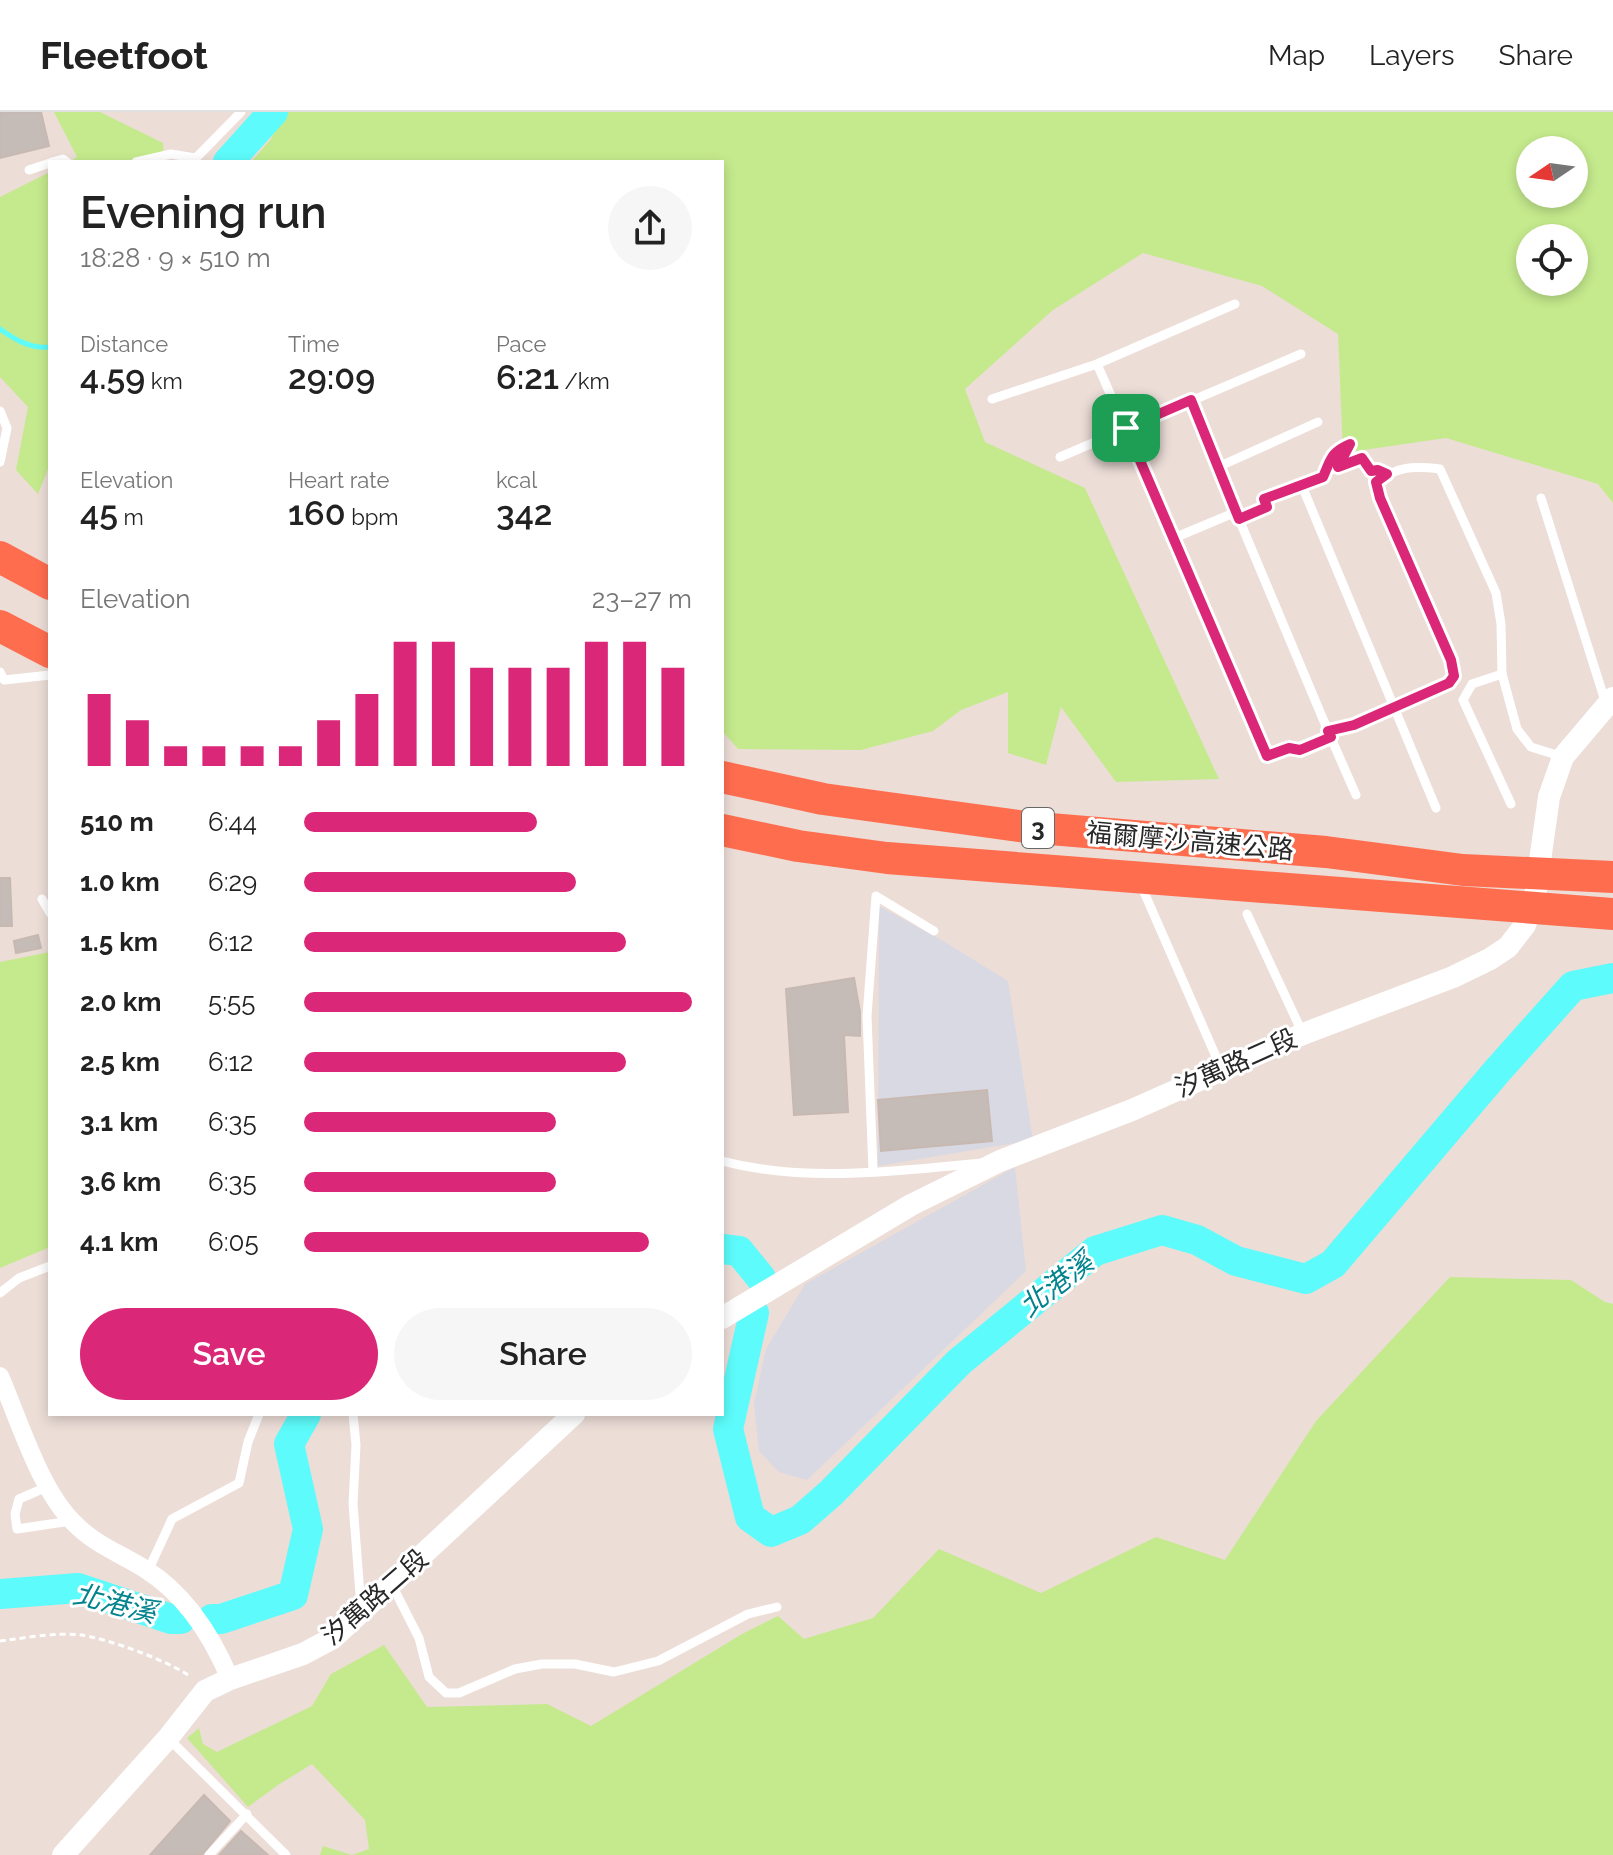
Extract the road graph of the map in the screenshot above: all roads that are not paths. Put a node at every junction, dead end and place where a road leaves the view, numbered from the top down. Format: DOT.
graph roads {
  1 [pos="241,112"];
  2 [pos="145,160"];
  3 [pos="194,160"];
  4 [pos="48,163"];
  5 [pos="29,170"];
  6 [pos="1235,304"];
  7 [pos="1301,354"];
  8 [pos="1097,364"];
  9 [pos="992,399"];
  10 [pos="1191,400"];
  11 [pos="0,411"];
  12 [pos="1318,422"];
  13 [pos="1126,428"];
  14 [pos="1060,457"];
  15 [pos="0,462"];
  16 [pos="1218,467"];
  17 [pos="1323,477"];
  18 [pos="1541,498"];
  19 [pos="1238,516"];
  20 [pos="1174,538"];
  21 [pos="0,549"];
  22 [pos="0,557"];
  23 [pos="48,583"];
  24 [pos="48,595"];
  25 [pos="0,626"];
  26 [pos="48,651"];
  27 [pos="0,672"];
  28 [pos="1502,674"];
  29 [pos="48,675"];
  30 [pos="1610,701"];
  31 [pos="1393,708"];
  32 [pos="1329,734"];
  33 [pos="1289,748"];
  34 [pos="1563,757"];
  35 [pos="724,777"];
  36 [pos="1356,795"];
  37 [pos="1511,804"];
  38 [pos="1436,808"];
  39 [pos="724,830"];
  40 [pos="1613,877"];
  41 [pos="1144,892"];
  42 [pos="42,899"];
  43 [pos="48,910"];
  44 [pos="1247,914"];
  45 [pos="1613,914"];
  46 [pos="934,931"];
  47 [pos="1303,1034"];
  48 [pos="1221,1068"];
  49 [pos="724,1161"];
  50 [pos="1000,1161"];
  51 [pos="873,1171"];
  52 [pos="48,1267"];
  53 [pos="0,1293"];
  54 [pos="724,1317"];
  55 [pos="0,1376"];
  56 [pos="258,1416"];
  57 [pos="353,1416"];
  58 [pos="572,1416"];
  59 [pos="49,1486"];
  60 [pos="71,1521"];
  61 [pos="148,1571"];
  62 [pos="392,1585"];
  63 [pos="777,1607"];
  64 [pos="361,1614"];
  65 [pos="230,1679"];
  66 [pos="168,1738"];
  67 [pos="247,1814"];
  68 [pos="63,1855"];
  69 [pos="209,1855"];
  70 [pos="286,1855"];
  1 -- 3 [label="lane"];
  2 -- 3 [label="lane"];
  4 -- 5 [label="lane"];
  6 -- 8 [label="lane"];
  7 -- 10 [label="lane"];
  8 -- 9 [label="lane"];
  8 -- 13 [label="lane"];
  10 -- 13 [label="lane"];
  10 -- 16 [label="lane"];
  11 -- 15 [label="lane"];
  12 -- 16 [label="lane"];
  13 -- 14 [label="lane"];
  13 -- 20 [label="lane"];
  16 -- 19 [label="lane"];
  17 -- 31 [label="lane"];
  18 -- 30 [label="lane"];
  19 -- 20 [label="lane"];
  19 -- 32 [label="lane"];
  20 -- 33 [label="lane"];
  21 -- 24 [label="lane"];
  22 -- 23 [label="highway"];
  25 -- 26 [label="highway"];
  27 -- 29 [label="lane"];
  28 -- 31 [label="lane"];
  28 -- 34 [label="lane"];
  28 -- 37 [label="lane"];
  30 -- 34 [label="street, 汐萬路二段"];
  31 -- 32 [label="lane"];
  31 -- 38 [label="lane"];
  32 -- 36 [label="lane"];
  34 -- 47 [label="street, 汐萬路二段"];
  35 -- 40 [label="highway, 福爾摩沙高速公路 / 3"];
  39 -- 45 [label="highway, 福爾摩沙高速公路 / 3"];
  41 -- 48 [label="lane"];
  42 -- 43 [label="lane"];
  44 -- 47 [label="lane"];
  46 -- 51 [label="lane"];
  47 -- 48 [label="street, 汐萬路二段"];
  48 -- 50 [label="street, 汐萬路二段"];
  49 -- 51 [label="lane"];
  50 -- 51 [label="lane"];
  50 -- 54 [label="street, 汐萬路二段"];
  52 -- 53 [label="lane"];
  55 -- 59 [label="street"];
  56 -- 61 [label="lane"];
  57 -- 64 [label="lane"];
  58 -- 62 [label="street, 汐萬路二段"];
  59 -- 60 [label="street"];
  59 -- 60 [label="lane"];
  60 -- 61 [label="street"];
  61 -- 65 [label="street"];
  62 -- 63 [label="lane"];
  62 -- 64 [label="street, 汐萬路二段"];
  64 -- 65 [label="street, 汐萬路二段"];
  65 -- 66 [label="street, 汐萬路二段"];
  66 -- 67 [label="lane"];
  66 -- 68 [label="street, 汐萬路二段"];
  67 -- 69 [label="lane"];
  67 -- 70 [label="lane"];
}
